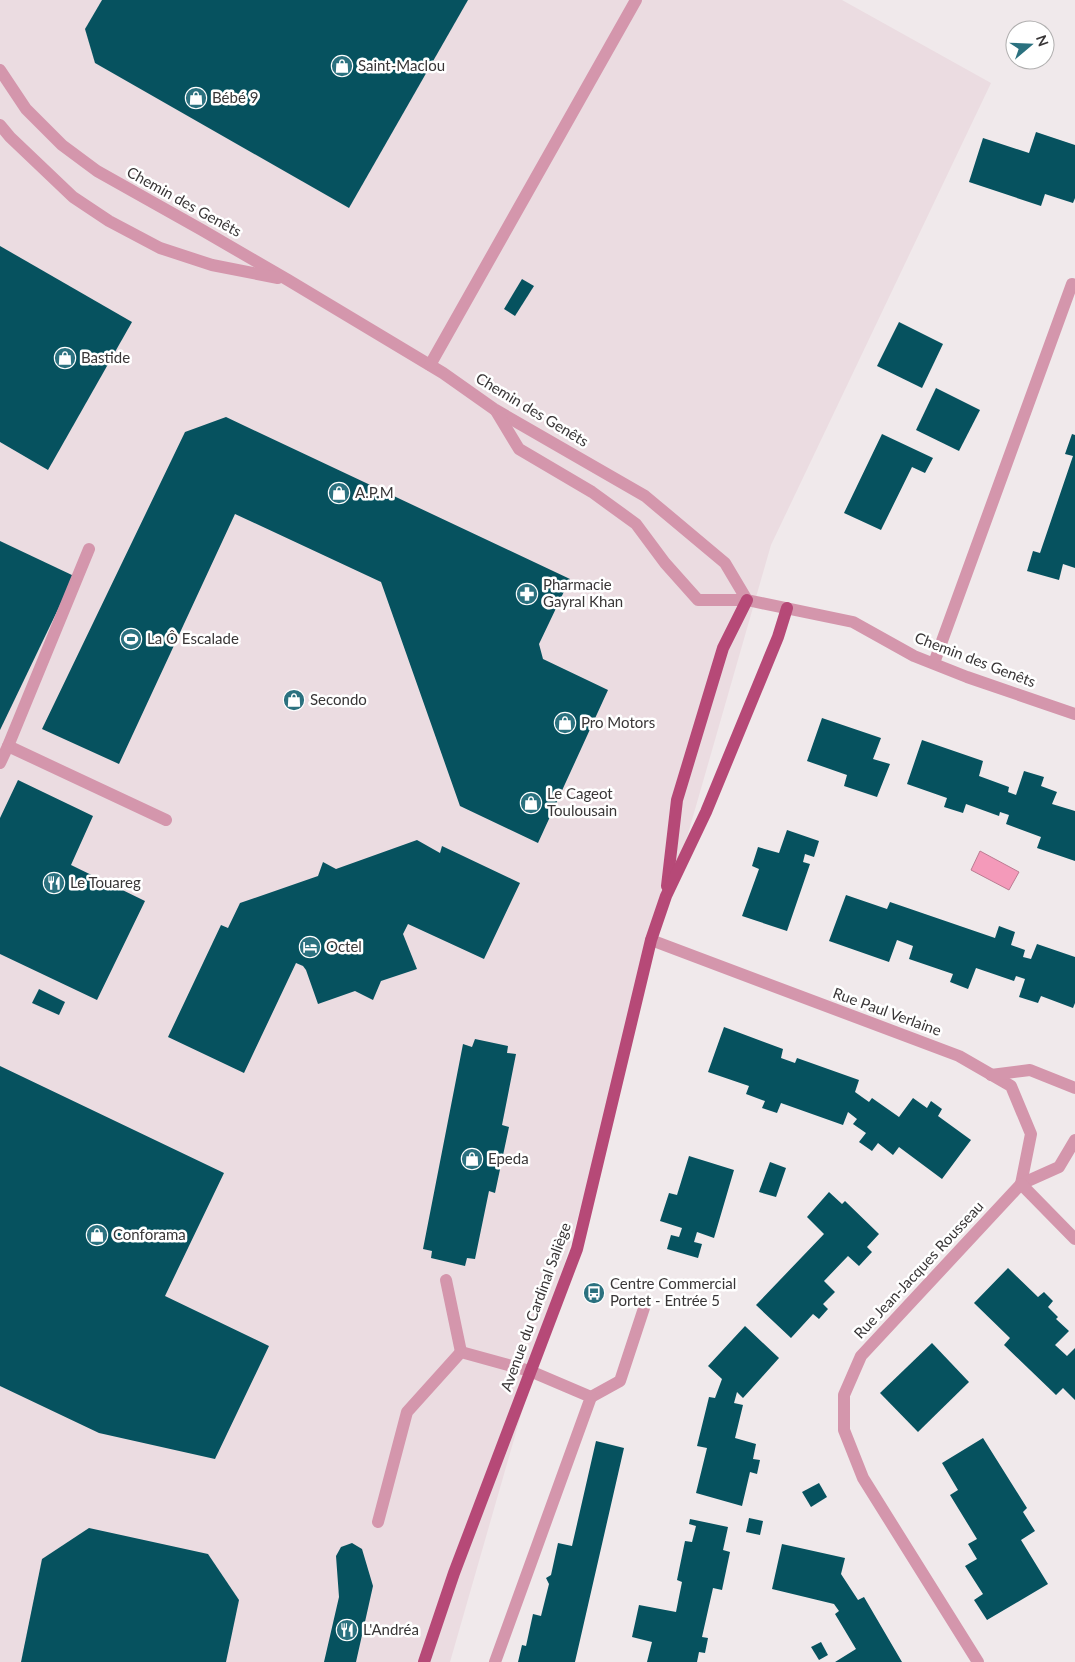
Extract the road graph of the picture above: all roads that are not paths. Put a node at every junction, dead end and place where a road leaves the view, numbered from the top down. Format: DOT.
graph roads {
  1 [pos="636,0"];
  2 [pos="0,70"];
  3 [pos="0,125"];
  4 [pos="288,280"];
  5 [pos="1072,284"];
  6 [pos="430,365"];
  7 [pos="494,409"];
  8 [pos="89,549"];
  9 [pos="747,600"];
  10 [pos="787,608"];
  11 [pos="934,663"];
  12 [pos="1075,714"];
  13 [pos="8,746"];
  14 [pos="0,764"];
  15 [pos="166,820"];
  16 [pos="666,896"];
  17 [pos="651,940"];
  18 [pos="991,1074"];
  19 [pos="1075,1088"];
  20 [pos="1075,1140"];
  21 [pos="1021,1184"];
  22 [pos="1075,1238"];
  23 [pos="446,1280"];
  24 [pos="644,1308"];
  25 [pos="461,1352"];
  26 [pos="530,1371"];
  27 [pos="591,1397"];
  28 [pos="378,1522"];
  29 [pos="424,1662"];
  30 [pos="495,1662"];
  31 [pos="978,1662"];
  1 -- 6 [label="street"];
  2 -- 4 [label="street, Chemin des Genêts"];
  3 -- 4 [label="street"];
  4 -- 6 [label="street, Chemin des Genêts"];
  5 -- 11 [label="street"];
  6 -- 7 [label="street, Chemin des Genêts"];
  7 -- 9 [label="street, Chemin des Genêts"];
  7 -- 9 [label="street"];
  8 -- 13 [label="street"];
  9 -- 10 [label="street, Chemin des Genêts"];
  9 -- 16 [label="main road"];
  10 -- 11 [label="street, Chemin des Genêts"];
  10 -- 16 [label="main road"];
  11 -- 12 [label="street, Chemin des Genêts"];
  13 -- 14 [label="street"];
  13 -- 15 [label="street"];
  16 -- 17 [label="main road, Avenue du Cardinal Saliège"];
  17 -- 18 [label="street, Rue Paul Verlaine"];
  17 -- 26 [label="main road, Avenue du Cardinal Saliège"];
  18 -- 19 [label="street"];
  18 -- 21 [label="street, Rue Paul Verlaine"];
  20 -- 21 [label="street"];
  21 -- 22 [label="street"];
  21 -- 31 [label="street, Rue Jean-Jacques Rousseau"];
  23 -- 25 [label="street"];
  24 -- 27 [label="street"];
  25 -- 26 [label="street"];
  25 -- 28 [label="street"];
  26 -- 27 [label="street"];
  26 -- 29 [label="main road, Avenue du Cardinal Saliège"];
  27 -- 30 [label="street"];
}
